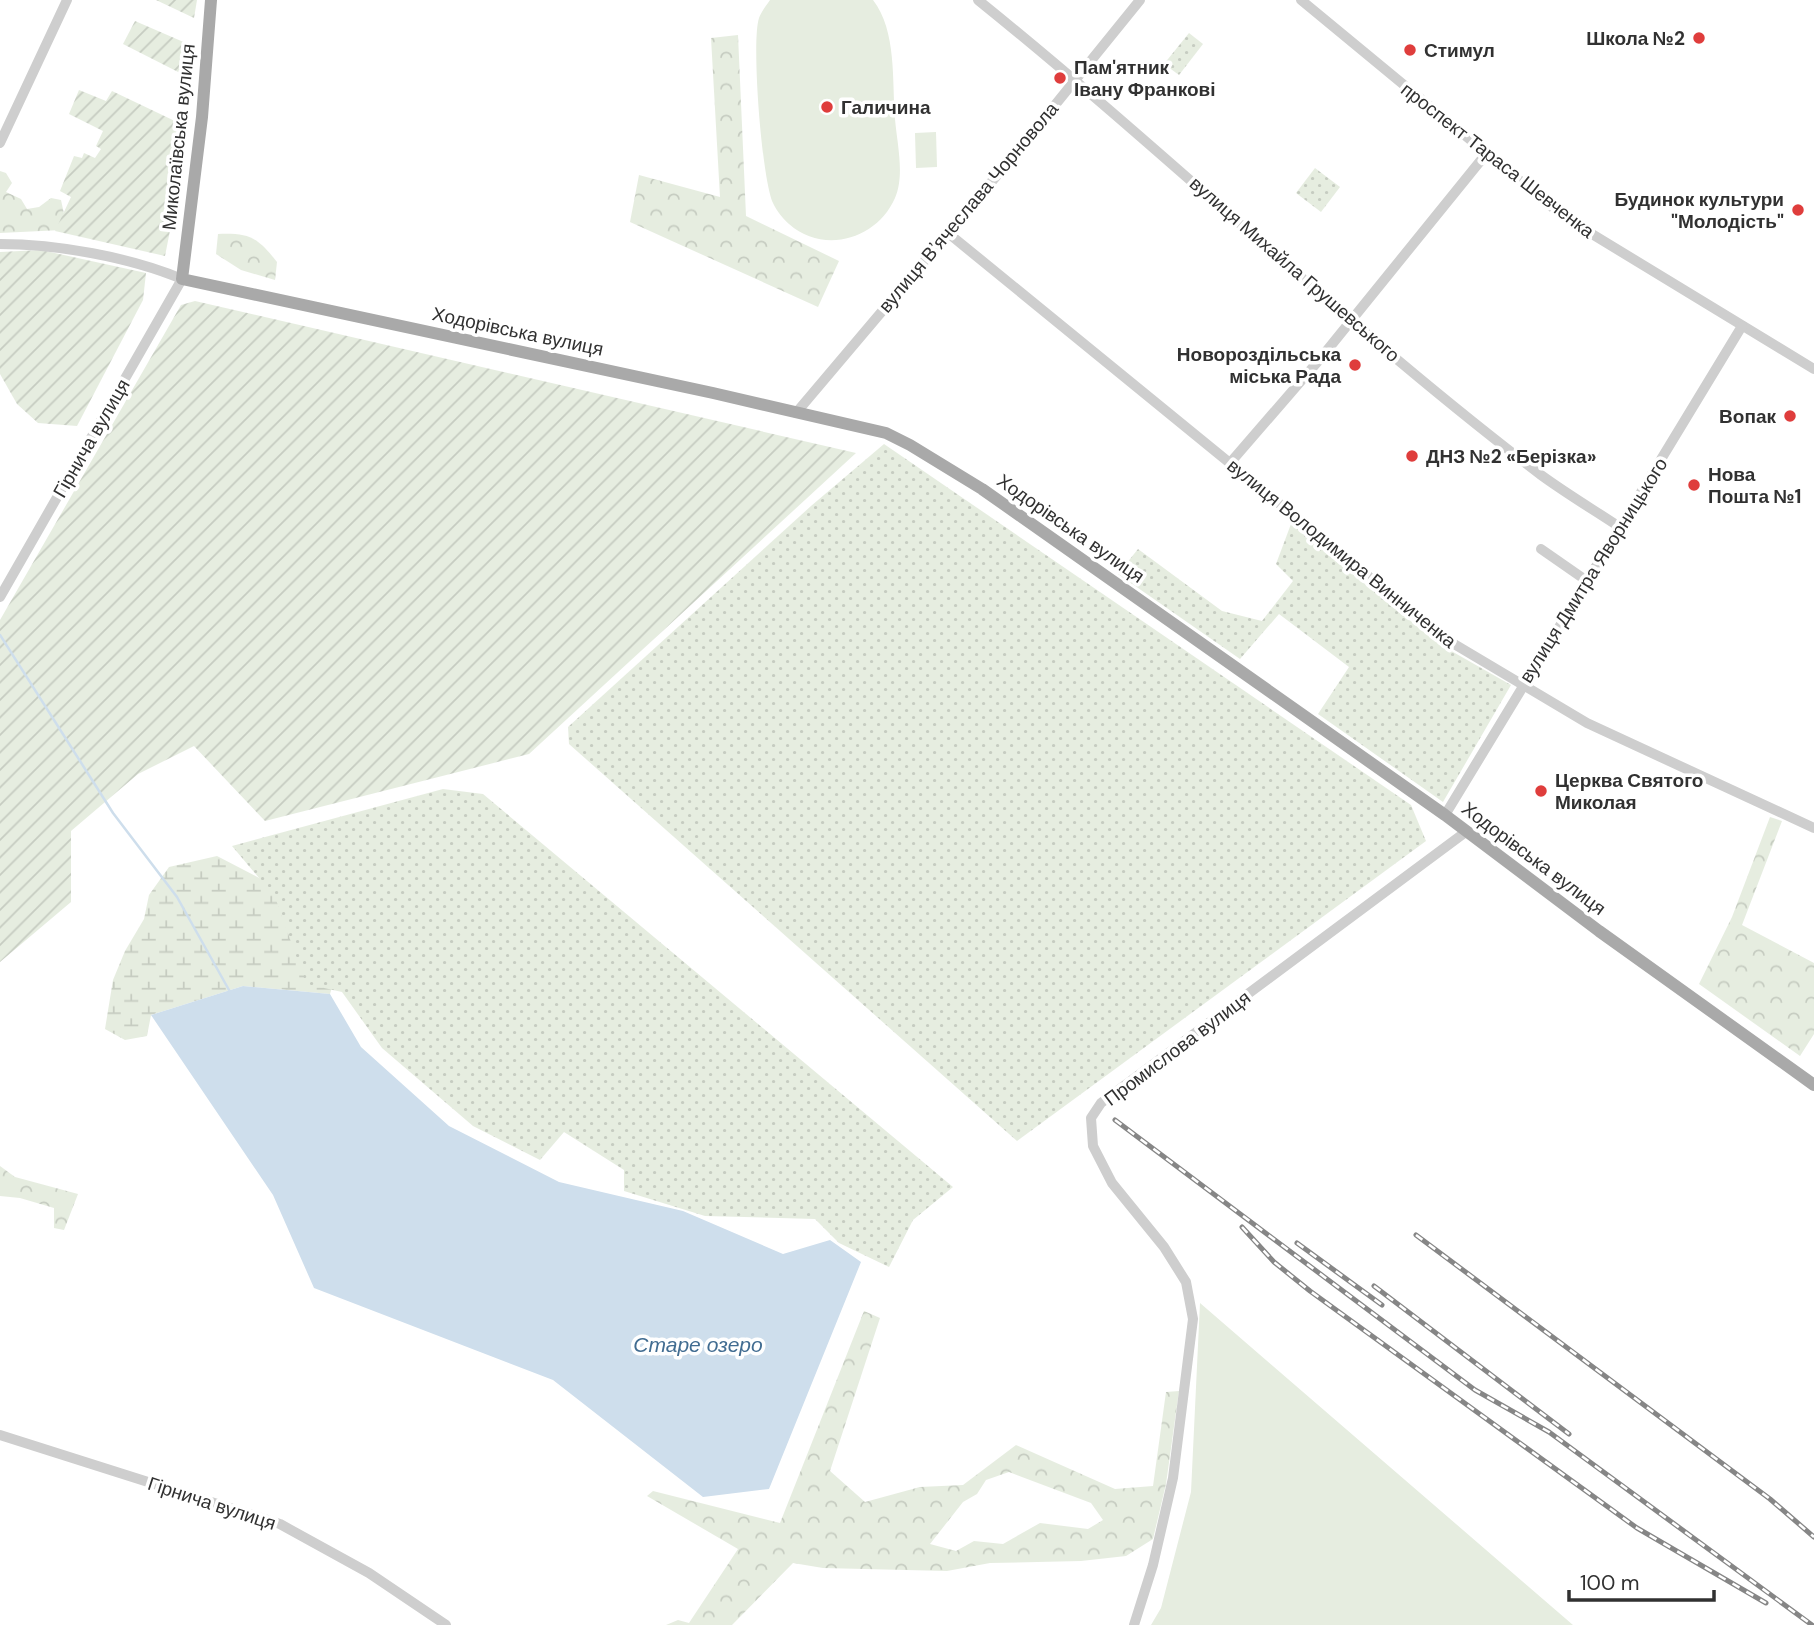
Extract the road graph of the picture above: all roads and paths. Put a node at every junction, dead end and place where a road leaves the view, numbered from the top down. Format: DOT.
graph roads {
  1 [pos="67,0"];
  2 [pos="211,0"];
  3 [pos="978,0"];
  4 [pos="1140,0"];
  5 [pos="1301,0"];
  6 [pos="1076,79"];
  7 [pos="0,143"];
  8 [pos="1486,154"];
  9 [pos="948,233"];
  10 [pos="0,244"];
  11 [pos="182,279"];
  12 [pos="1352,320"];
  13 [pos="1742,326"];
  14 [pos="1814,369"];
  15 [pos="796,413"];
  16 [pos="1230,463"];
  17 [pos="1621,528"];
  18 [pos="1541,549"];
  19 [pos="1587,580"];
  20 [pos="0,597"];
  21 [pos="1522,685"];
  22 [pos="1445,815"];
  23 [pos="1814,828"];
  24 [pos="1467,831"];
  25 [pos="1814,1086"];
  26 [pos="0,1435"];
  27 [pos="446,1625"];
  28 [pos="1134,1625"];
  1 -- 7 [label="street"];
  2 -- 11 [label="main road, Миколаївська вулиця"];
  3 -- 6 [label="street, вулиця Михайла Грушевського"];
  4 -- 6 [label="street, вулиця Вʼячеслава Чорновола"];
  5 -- 8 [label="street, проспект Тараса Шевченка"];
  6 -- 9 [label="street, вулиця Вʼячеслава Чорновола"];
  6 -- 12 [label="street, вулиця Михайла Грушевського"];
  8 -- 12 [label="street"];
  8 -- 13 [label="street, проспект Тараса Шевченка"];
  9 -- 15 [label="street, вулиця Вʼячеслава Чорновола"];
  9 -- 16 [label="street, вулиця Володимира Винниченка"];
  10 -- 11 [label="street"];
  11 -- 15 [label="main road, Ходорівська вулиця"];
  11 -- 20 [label="street, Гірнича вулиця"];
  12 -- 16 [label="street"];
  12 -- 17 [label="street, вулиця Михайла Грушевського"];
  13 -- 14 [label="street, проспект Тараса Шевченка"];
  13 -- 17 [label="street, вулиця Дмитра Яворницького"];
  15 -- 22 [label="main road, Ходорівська вулиця"];
  16 -- 21 [label="street, вулиця Володимира Винниченка"];
  17 -- 19 [label="street, вулиця Дмитра Яворницького"];
  18 -- 19 [label="street"];
  19 -- 21 [label="street, вулиця Дмитра Яворницького"];
  21 -- 22 [label="street, вулиця Дмитра Яворницького"];
  21 -- 23 [label="street, вулиця Володимира Винниченка"];
  22 -- 24 [label="main road, Ходорівська вулиця"];
  24 -- 25 [label="main road, Ходорівська вулиця"];
  24 -- 28 [label="street, Промислова вулиця"];
  26 -- 27 [label="street, Гірнича вулиця"];
}
